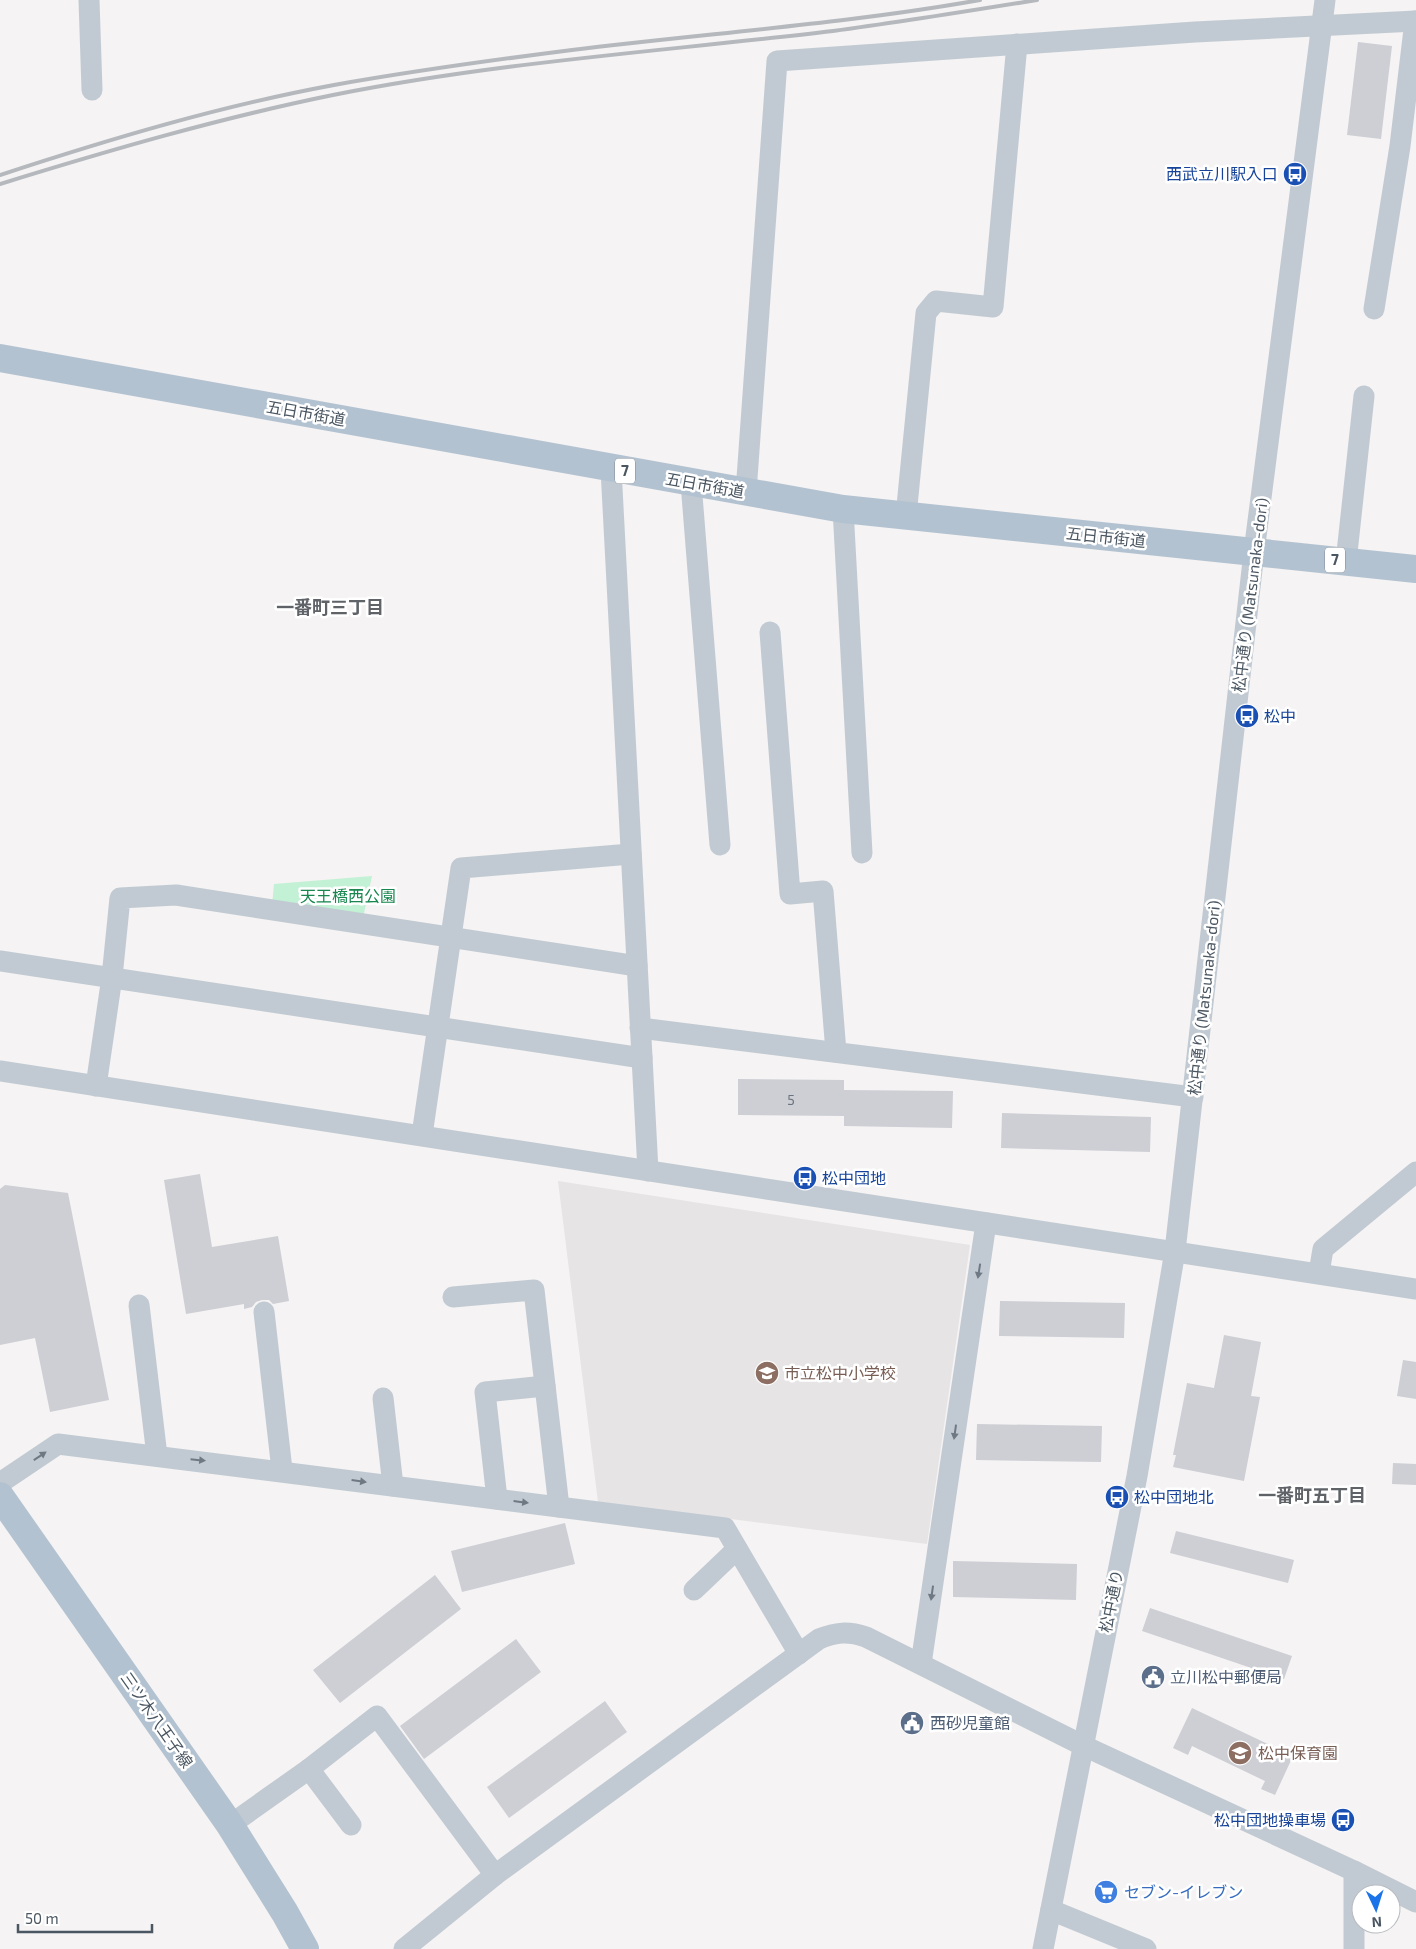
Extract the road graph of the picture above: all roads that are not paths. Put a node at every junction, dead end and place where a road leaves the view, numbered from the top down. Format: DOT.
graph roads {
  1 [pos="89,0"];
  2 [pos="1325,0"];
  3 [pos="1416,21"];
  4 [pos="1321,26"];
  5 [pos="1017,44"];
  6 [pos="92,90"];
  7 [pos="1408,148"];
  8 [pos="1380,296"];
  9 [pos="0,358"];
  10 [pos="1364,396"];
  11 [pos="611,469"];
  12 [pos="691,483"];
  13 [pos="746,492"];
  14 [pos="842,509"];
  15 [pos="906,516"];
  16 [pos="1254,552"];
  17 [pos="1346,562"];
  18 [pos="1416,569"];
  19 [pos="770,632"];
  20 [pos="720,845"];
  21 [pos="862,853"];
  22 [pos="631,854"];
  23 [pos="450,937"];
  24 [pos="0,961"];
  25 [pos="636,966"];
  26 [pos="112,976"];
  27 [pos="437,1027"];
  28 [pos="640,1028"];
  29 [pos="836,1052"];
  30 [pos="642,1058"];
  31 [pos="0,1071"];
  32 [pos="96,1086"];
  33 [pos="1193,1097"];
  34 [pos="422,1135"];
  35 [pos="648,1171"];
  36 [pos="1416,1172"];
  37 [pos="986,1223"];
  38 [pos="1175,1251"];
  39 [pos="1319,1273"];
  40 [pos="1416,1289"];
  41 [pos="453,1297"];
  42 [pos="139,1305"];
  43 [pos="264,1312"];
  44 [pos="545,1386"];
  45 [pos="383,1398"];
  46 [pos="157,1456"];
  47 [pos="282,1470"];
  48 [pos="0,1483"];
  49 [pos="393,1486"];
  50 [pos="0,1496"];
  51 [pos="497,1500"];
  52 [pos="559,1507"];
  53 [pos="737,1549"];
  54 [pos="694,1590"];
  55 [pos="798,1654"];
  56 [pos="921,1664"];
  57 [pos="1084,1746"];
  58 [pos="309,1769"];
  59 [pos="230,1825"];
  60 [pos="351,1825"];
  61 [pos="1354,1871"];
  62 [pos="496,1875"];
  63 [pos="1416,1902"];
  64 [pos="1051,1910"];
  65 [pos="305,1949"];
  66 [pos="404,1949"];
  67 [pos="1043,1949"];
  68 [pos="1146,1949"];
  69 [pos="1354,1949"];
  1 -- 6 [label="street"];
  2 -- 4 [label="street, 松中通り (Matsunaka-dori)"];
  3 -- 4 [label="street"];
  3 -- 7 [label="street"];
  4 -- 5 [label="street"];
  4 -- 16 [label="street, 松中通り (Matsunaka-dori)"];
  5 -- 13 [label="street"];
  5 -- 15 [label="street"];
  7 -- 8 [label="street"];
  9 -- 11 [label="main road, 五日市街道 / 7"];
  10 -- 17 [label="street"];
  11 -- 12 [label="main road, 五日市街道 / 7"];
  11 -- 22 [label="street"];
  12 -- 13 [label="main road, 五日市街道 / 7"];
  12 -- 20 [label="street"];
  13 -- 14 [label="main road, 五日市街道 / 7"];
  14 -- 15 [label="main road, 五日市街道 / 7"];
  14 -- 21 [label="street"];
  15 -- 16 [label="main road, 五日市街道 / 7"];
  16 -- 17 [label="main road, 五日市街道 / 7"];
  16 -- 33 [label="street, 松中通り (Matsunaka-dori)"];
  17 -- 18 [label="main road, 五日市街道 / 7"];
  19 -- 29 [label="street"];
  22 -- 23 [label="street"];
  22 -- 25 [label="street"];
  23 -- 25 [label="street"];
  23 -- 26 [label="street"];
  23 -- 27 [label="street"];
  24 -- 26 [label="street"];
  25 -- 28 [label="street"];
  26 -- 27 [label="street"];
  26 -- 32 [label="street"];
  27 -- 30 [label="street"];
  27 -- 34 [label="street"];
  28 -- 29 [label="street"];
  28 -- 30 [label="street"];
  29 -- 33 [label="street"];
  30 -- 35 [label="street"];
  31 -- 32 [label="street"];
  32 -- 34 [label="street"];
  33 -- 38 [label="street, 松中通り (Matsunaka-dori)"];
  34 -- 35 [label="street"];
  35 -- 37 [label="street"];
  36 -- 39 [label="street"];
  37 -- 38 [label="street"];
  37 -- 56 [label="street, one-way"];
  38 -- 39 [label="street"];
  38 -- 57 [label="street, 松中通り"];
  39 -- 40 [label="street"];
  41 -- 44 [label="street"];
  42 -- 46 [label="street"];
  43 -- 47 [label="street"];
  44 -- 51 [label="street"];
  44 -- 52 [label="street"];
  45 -- 49 [label="street"];
  46 -- 47 [label="street, one-way"];
  48 -- 46 [label="street, one-way"];
  47 -- 49 [label="street, one-way"];
  49 -- 51 [label="street"];
  50 -- 59 [label="main road, 三ツ木八王子線"];
  51 -- 52 [label="street, one-way"];
  52 -- 53 [label="street"];
  53 -- 54 [label="street"];
  53 -- 55 [label="street"];
  55 -- 56 [label="street"];
  55 -- 62 [label="street"];
  56 -- 57 [label="street"];
  57 -- 61 [label="street"];
  57 -- 64 [label="street, 松中通り"];
  58 -- 59 [label="street"];
  58 -- 60 [label="street"];
  58 -- 62 [label="street"];
  59 -- 65 [label="main road, 三ツ木八王子線"];
  61 -- 63 [label="street"];
  61 -- 69 [label="street"];
  62 -- 66 [label="street"];
  64 -- 67 [label="street, 松中通り"];
  64 -- 68 [label="street"];
}
